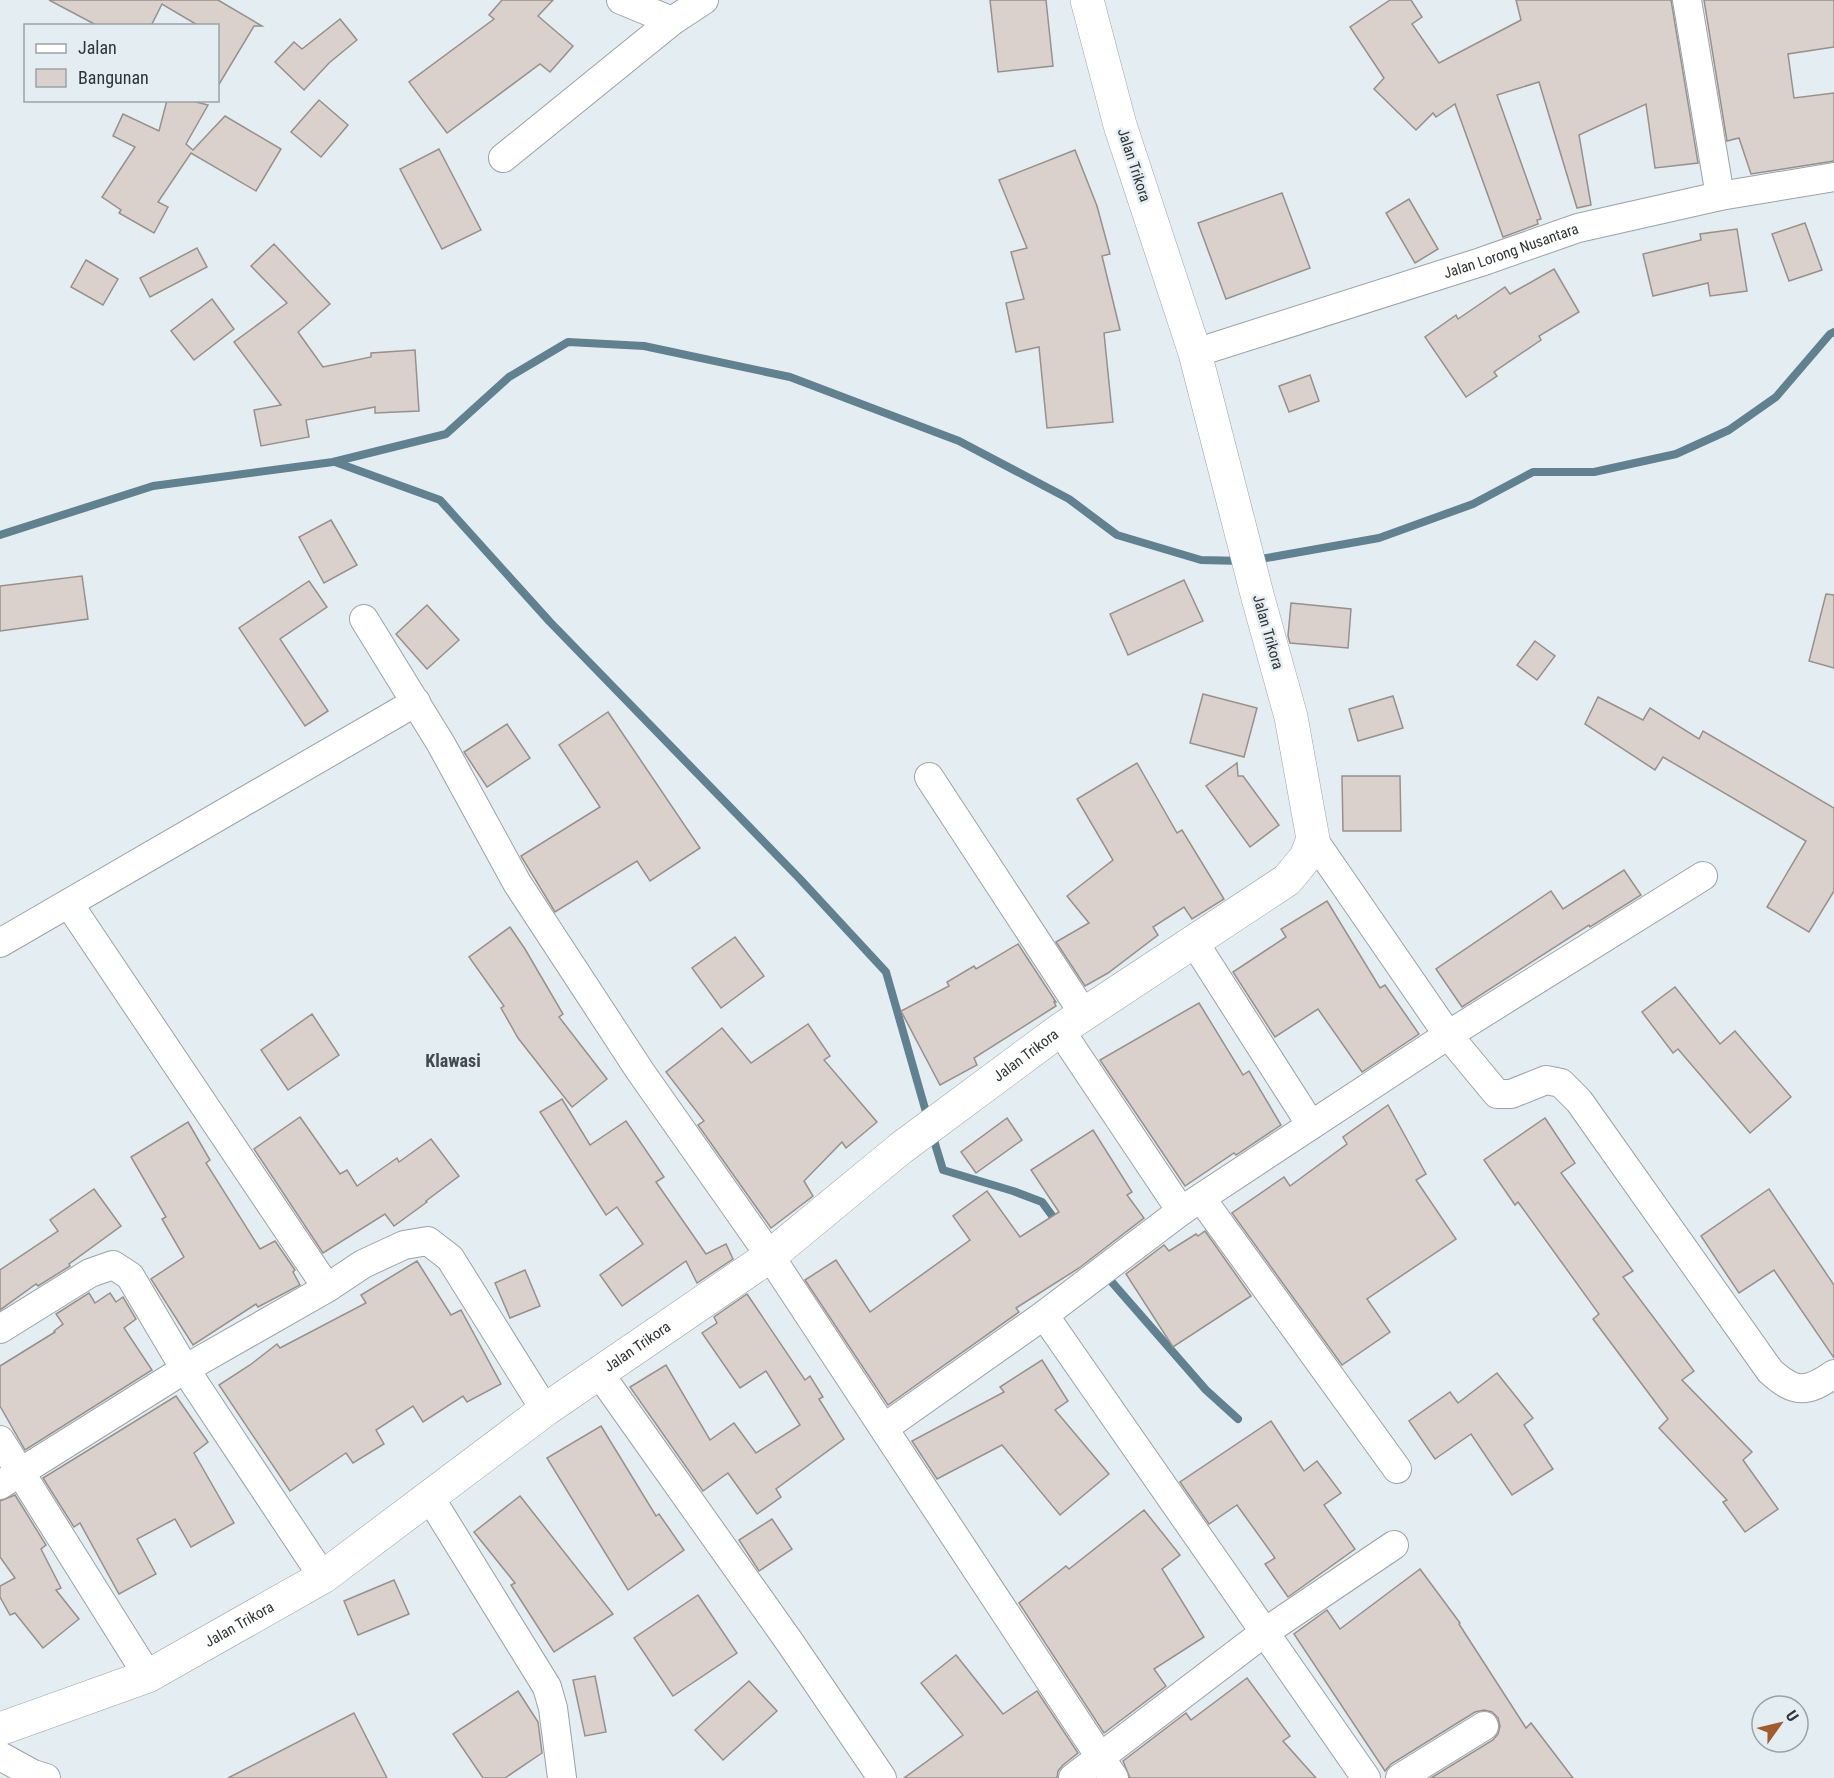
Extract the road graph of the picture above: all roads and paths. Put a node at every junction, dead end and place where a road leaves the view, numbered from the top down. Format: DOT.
graph roads {
  1 [pos="621,0"];
  2 [pos="704,0"];
  3 [pos="1087,0"];
  4 [pos="1688,0"];
  5 [pos="672,21"];
  6 [pos="503,158"];
  7 [pos="1834,177"];
  8 [pos="1720,196"];
  9 [pos="1195,353"];
  10 [pos="364,619"];
  11 [pos="408,707"];
  12 [pos="929,777"];
  13 [pos="1313,839"];
  14 [pos="1703,876"];
  15 [pos="69,904"];
  16 [pos="1194,942"];
  17 [pos="0,943"];
  18 [pos="1072,1022"];
  19 [pos="1448,1035"];
  20 [pos="1311,1125"];
  21 [pos="1191,1205"];
  22 [pos="770,1256"];
  23 [pos="327,1288"];
  24 [pos="1044,1315"];
  25 [pos="0,1329"];
  26 [pos="185,1369"];
  27 [pos="599,1373"];
  28 [pos="1834,1374"];
  29 [pos="545,1410"];
  30 [pos="884,1428"];
  31 [pos="0,1440"];
  32 [pos="1397,1468"];
  33 [pos="11,1479"];
  34 [pos="429,1497"];
  35 [pos="1394,1545"];
  36 [pos="323,1576"];
  37 [pos="1265,1632"];
  38 [pos="148,1676"];
  39 [pos="1484,1726"];
  40 [pos="0,1729"];
  41 [pos="0,1756"];
  42 [pos="1107,1768"];
  43 [pos="46,1778"];
  44 [pos="562,1778"];
  45 [pos="882,1778"];
  46 [pos="1073,1778"];
  47 [pos="1366,1778"];
  48 [pos="1400,1778"];
  1 -- 5 [label="street"];
  2 -- 5 [label="street"];
  3 -- 9 [label="street, Jalan Trikora"];
  4 -- 8 [label="street"];
  5 -- 6 [label="street"];
  7 -- 8 [label="street, Jalan Lorong Nusantara"];
  8 -- 9 [label="street, Jalan Lorong Nusantara"];
  9 -- 13 [label="street, Jalan Trikora"];
  10 -- 11 [label="street"];
  11 -- 15 [label="street"];
  11 -- 22 [label="street"];
  12 -- 18 [label="street"];
  13 -- 16 [label="street, Jalan Trikora"];
  13 -- 19 [label="street"];
  14 -- 19 [label="street"];
  15 -- 17 [label="street"];
  15 -- 23 [label="street"];
  16 -- 18 [label="street, Jalan Trikora"];
  16 -- 20 [label="street"];
  18 -- 21 [label="street"];
  18 -- 22 [label="street, Jalan Trikora"];
  19 -- 20 [label="street"];
  19 -- 28 [label="street"];
  20 -- 21 [label="street"];
  21 -- 24 [label="street"];
  21 -- 32 [label="street"];
  22 -- 27 [label="street, Jalan Trikora"];
  22 -- 30 [label="street"];
  23 -- 26 [label="street"];
  23 -- 29 [label="street"];
  24 -- 30 [label="street"];
  24 -- 37 [label="street"];
  25 -- 26 [label="street"];
  26 -- 33 [label="street"];
  26 -- 36 [label="street"];
  27 -- 29 [label="street, Jalan Trikora"];
  27 -- 45 [label="street"];
  29 -- 34 [label="street, Jalan Trikora"];
  30 -- 42 [label="street"];
  31 -- 33 [label="street"];
  33 -- 38 [label="street"];
  34 -- 36 [label="street, Jalan Trikora"];
  34 -- 44 [label="street"];
  35 -- 37 [label="street"];
  36 -- 38 [label="street, Jalan Trikora"];
  37 -- 42 [label="street"];
  37 -- 47 [label="street"];
  38 -- 40 [label="street, Jalan Trikora"];
  39 -- 48 [label="street"];
  41 -- 43 [label="street"];
  42 -- 46 [label="street"];
}
